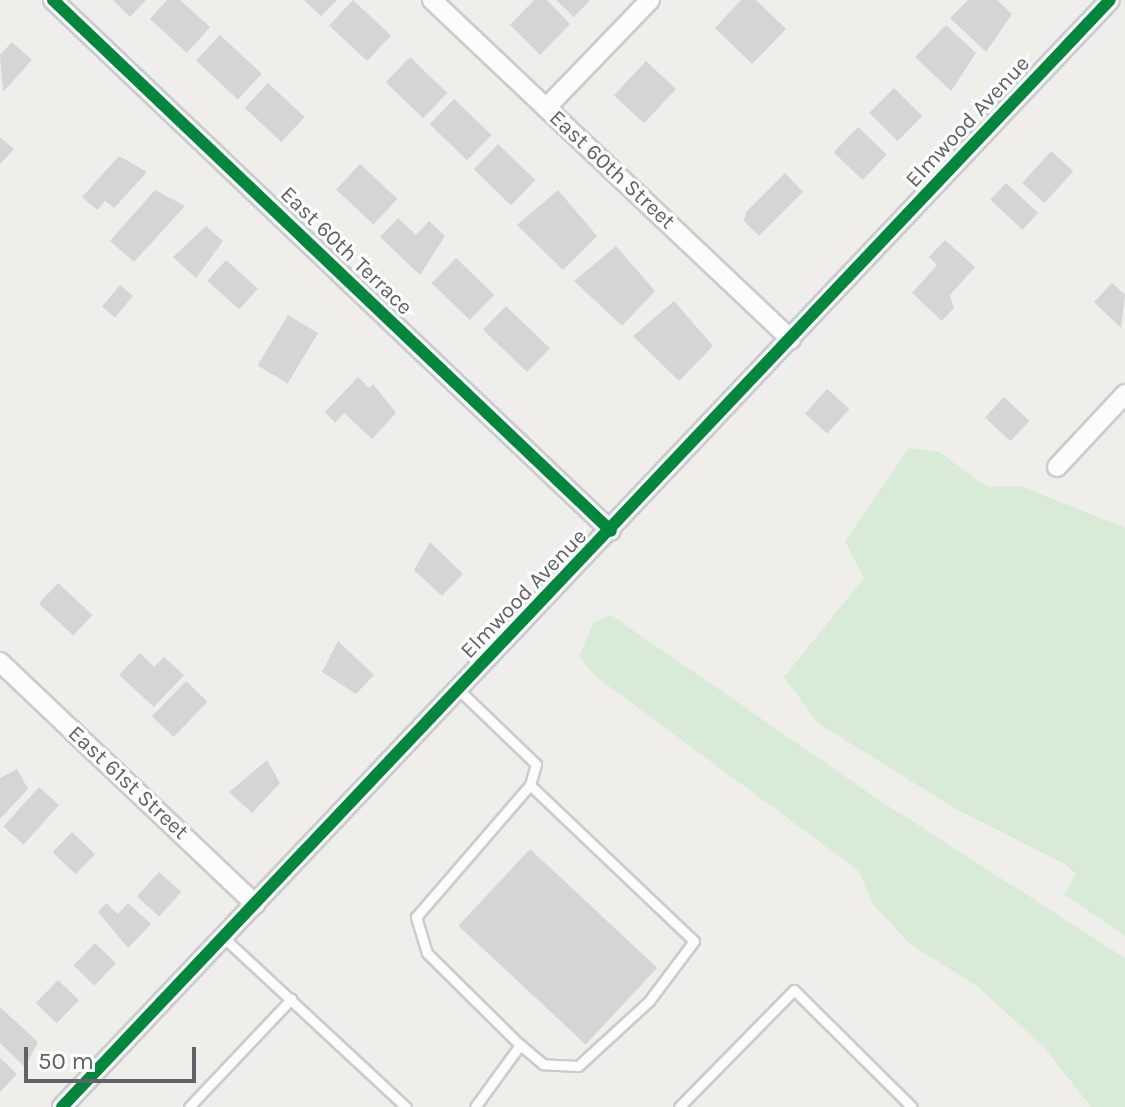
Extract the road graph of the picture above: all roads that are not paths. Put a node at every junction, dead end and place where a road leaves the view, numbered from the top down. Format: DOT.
graph roads {
  1 [pos="53,0"];
  2 [pos="432,0"];
  3 [pos="650,0"];
  4 [pos="1110,0"];
  5 [pos="546,108"];
  6 [pos="791,340"];
  7 [pos="1125,394"];
  8 [pos="1057,467"];
  9 [pos="611,531"];
  10 [pos="0,662"];
  11 [pos="459,690"];
  12 [pos="530,785"];
  13 [pos="255,904"];
  14 [pos="223,937"];
  15 [pos="291,999"];
  16 [pos="520,1045"];
  17 [pos="62,1107"];
  18 [pos="189,1107"];
  19 [pos="406,1107"];
  20 [pos="475,1107"];
  21 [pos="679,1107"];
  22 [pos="912,1107"];
  1 -- 9 [label="street, East 60th Terrace"];
  2 -- 5 [label="street, East 60th Street"];
  3 -- 5 [label="street"];
  4 -- 6 [label="street, Elmwood Avenue"];
  5 -- 6 [label="street, East 60th Street"];
  6 -- 9 [label="street, Elmwood Avenue"];
  7 -- 8 [label="street"];
  9 -- 11 [label="street, Elmwood Avenue"];
  10 -- 13 [label="street, East 61st Street"];
  11 -- 12 [label="lane"];
  11 -- 13 [label="street, Elmwood Avenue"];
  12 -- 16 [label="lane"];
  12 -- 16 [label="lane"];
  13 -- 14 [label="street, Elmwood Avenue"];
  14 -- 15 [label="lane"];
  14 -- 17 [label="street, Elmwood Avenue"];
  15 -- 18 [label="lane"];
  15 -- 19 [label="lane"];
  16 -- 20 [label="lane"];
  21 -- 22 [label="lane"];
}
